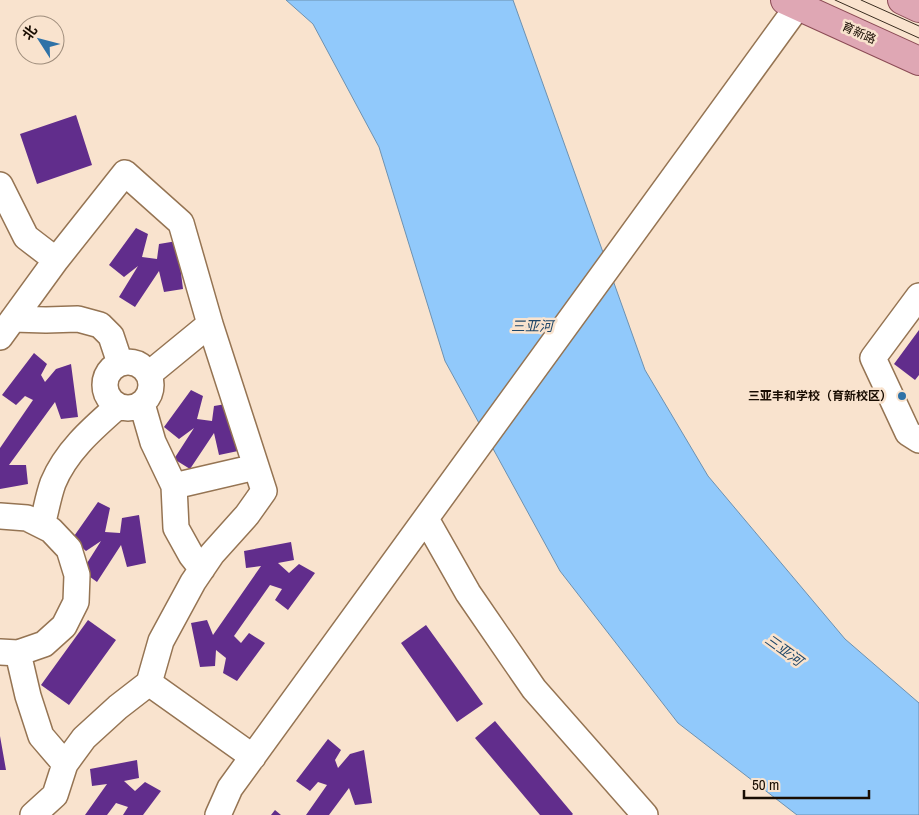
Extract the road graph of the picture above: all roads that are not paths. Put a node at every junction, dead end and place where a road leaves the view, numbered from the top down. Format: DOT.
graph roads {
  1 [pos="902,0"];
  2 [pos="795,2"];
  3 [pos="919,8"];
  4 [pos="919,60"];
  5 [pos="0,185"];
  6 [pos="56,260"];
  7 [pos="919,296"];
  8 [pos="210,324"];
  9 [pos="6,328"];
  10 [pos="120,363"];
  11 [pos="149,374"];
  12 [pos="142,404"];
  13 [pos="118,406"];
  14 [pos="919,440"];
  15 [pos="256,467"];
  16 [pos="174,486"];
  17 [pos="0,516"];
  18 [pos="426,519"];
  19 [pos="42,525"];
  20 [pos="202,569"];
  21 [pos="9,652"];
  22 [pos="149,683"];
  23 [pos="253,757"];
  24 [pos="65,764"];
  25 [pos="33,815"];
  26 [pos="218,815"];
  27 [pos="645,815"];
  1 -- 3 [label="main road"];
  2 -- 4 [label="main road, 育新路"];
  2 -- 18 [label="street"];
  5 -- 6 [label="street"];
  6 -- 8 [label="street"];
  6 -- 9 [label="street"];
  7 -- 14 [label="street"];
  8 -- 11 [label="street"];
  8 -- 15 [label="street"];
  9 -- 10 [label="street"];
  10 -- 11 [label="street"];
  10 -- 13 [label="street"];
  11 -- 12 [label="street"];
  12 -- 13 [label="street"];
  12 -- 16 [label="street"];
  13 -- 19 [label="street"];
  15 -- 16 [label="street"];
  15 -- 20 [label="street"];
  16 -- 20 [label="street"];
  17 -- 19 [label="street"];
  18 -- 23 [label="street"];
  18 -- 27 [label="street"];
  19 -- 21 [label="street"];
  20 -- 22 [label="street"];
  21 -- 24 [label="street"];
  22 -- 23 [label="street"];
  22 -- 24 [label="street"];
  23 -- 26 [label="street"];
  24 -- 25 [label="street"];
}
